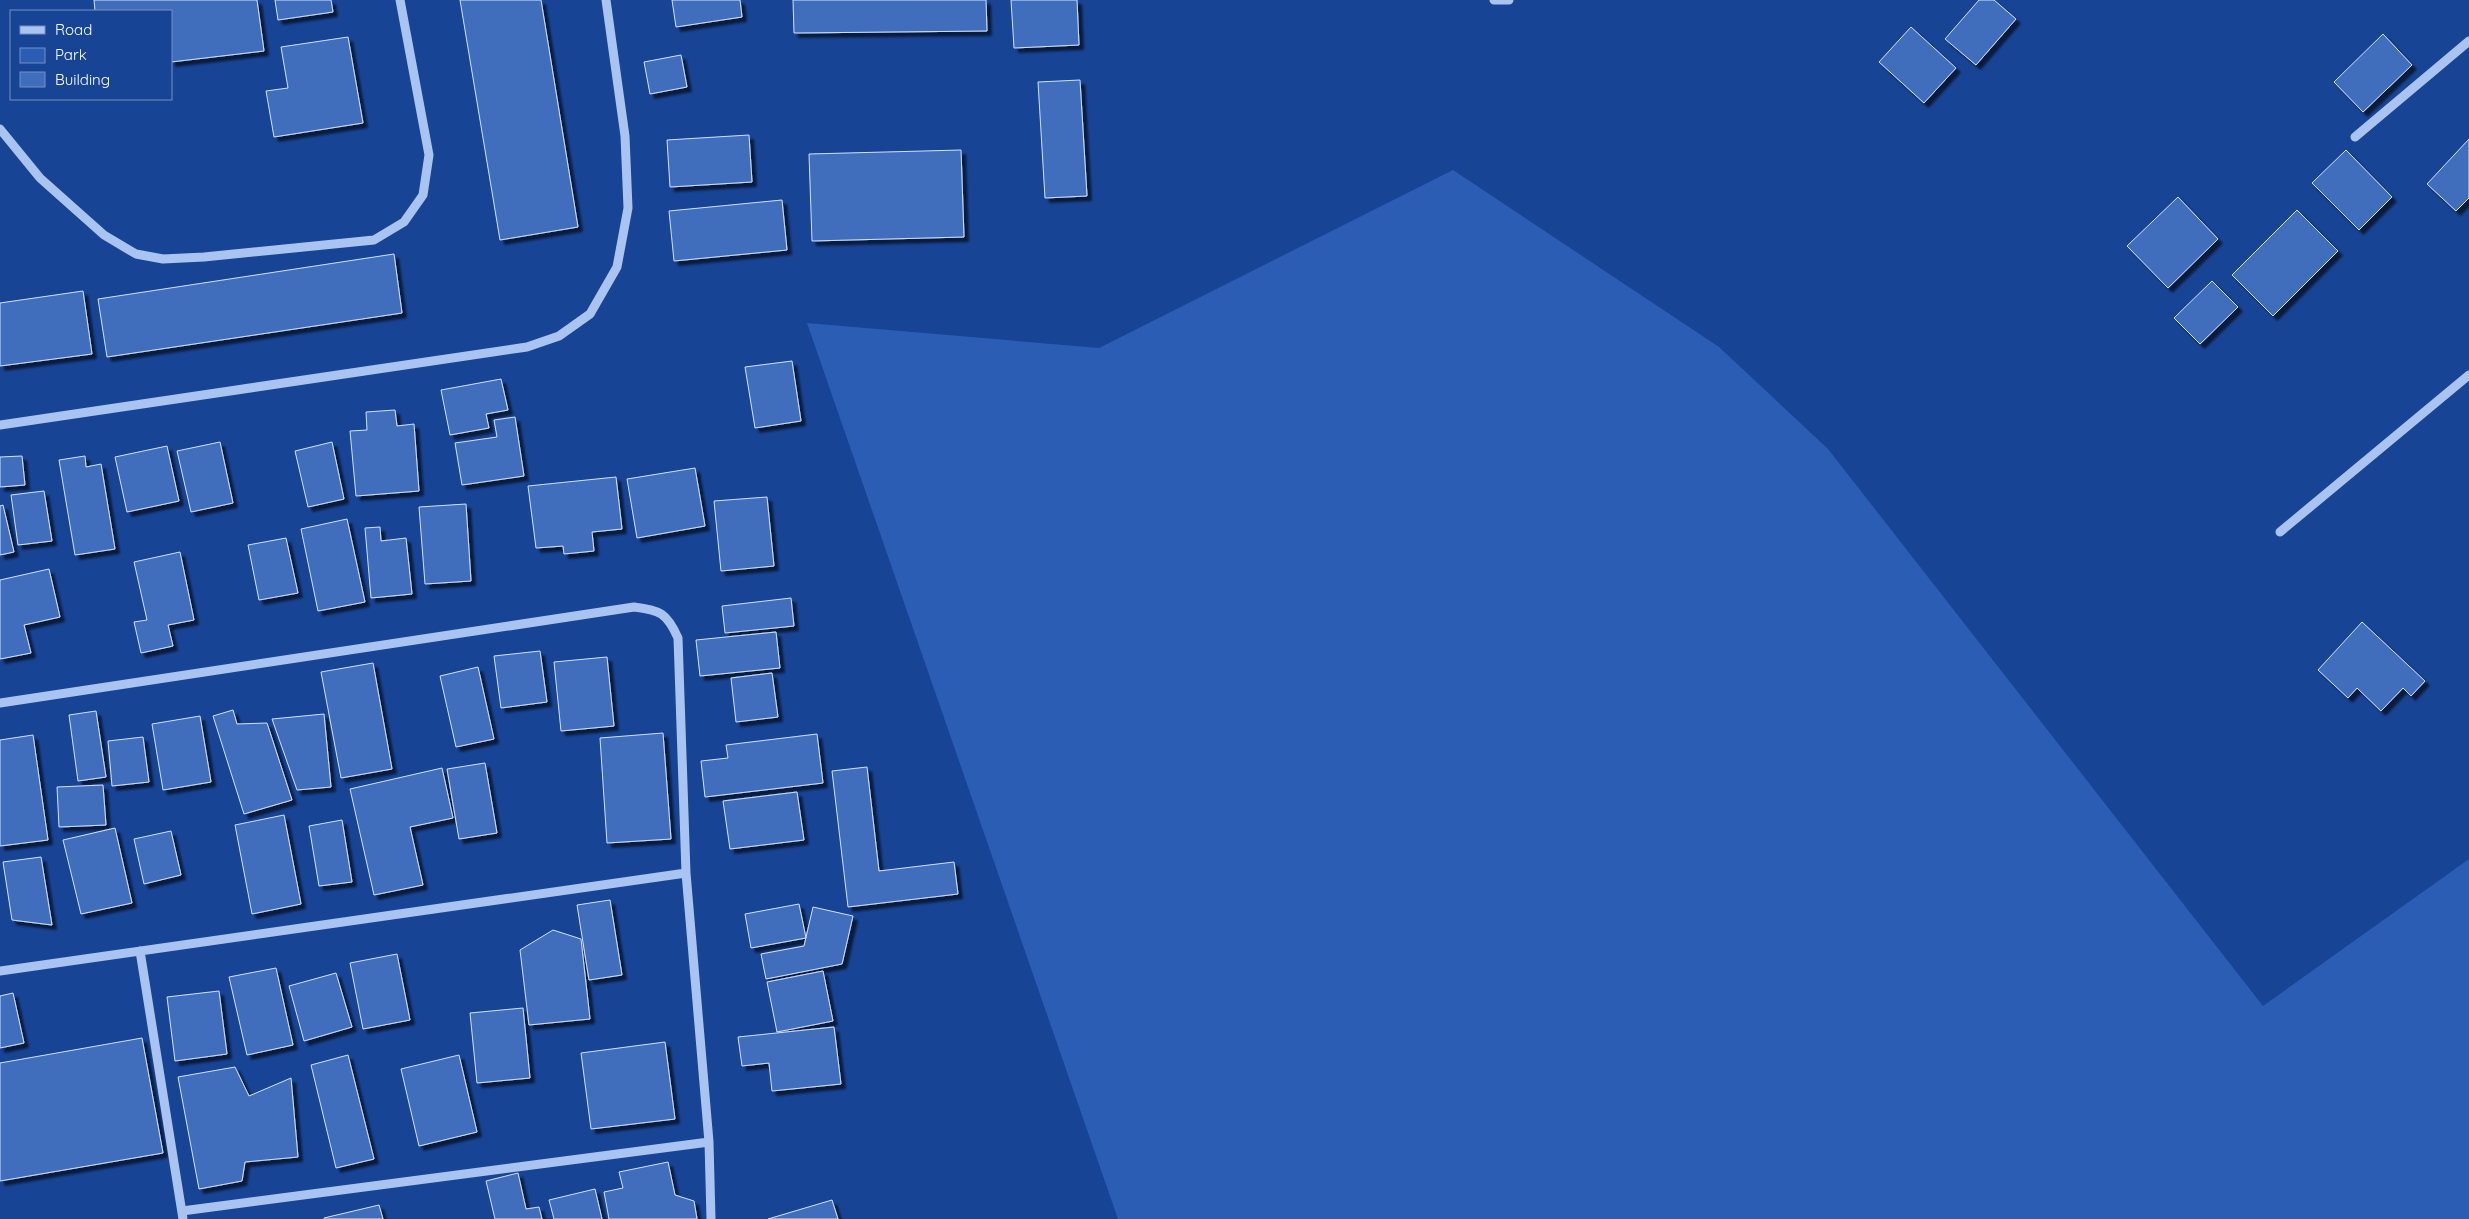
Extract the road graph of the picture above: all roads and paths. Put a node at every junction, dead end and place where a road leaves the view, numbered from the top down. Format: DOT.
graph roads {
  1 [pos="400,0"];
  2 [pos="606,0"];
  3 [pos="1494,0"];
  4 [pos="1509,0"];
  5 [pos="2469,42"];
  6 [pos="0,129"];
  7 [pos="2355,137"];
  8 [pos="2469,375"];
  9 [pos="0,425"];
  10 [pos="2280,532"];
  11 [pos="0,703"];
  12 [pos="686,873"];
  13 [pos="140,951"];
  14 [pos="0,971"];
  15 [pos="709,1142"];
  16 [pos="183,1215"];
  17 [pos="712,1219"];
  1 -- 6 [label="street"];
  2 -- 9 [label="street"];
  3 -- 4 [label="street"];
  5 -- 7 [label="street"];
  8 -- 10 [label="street"];
  11 -- 12 [label="street"];
  12 -- 13 [label="street"];
  12 -- 15 [label="street"];
  13 -- 14 [label="street"];
  13 -- 16 [label="street"];
  15 -- 16 [label="street"];
  15 -- 17 [label="street"];
}
